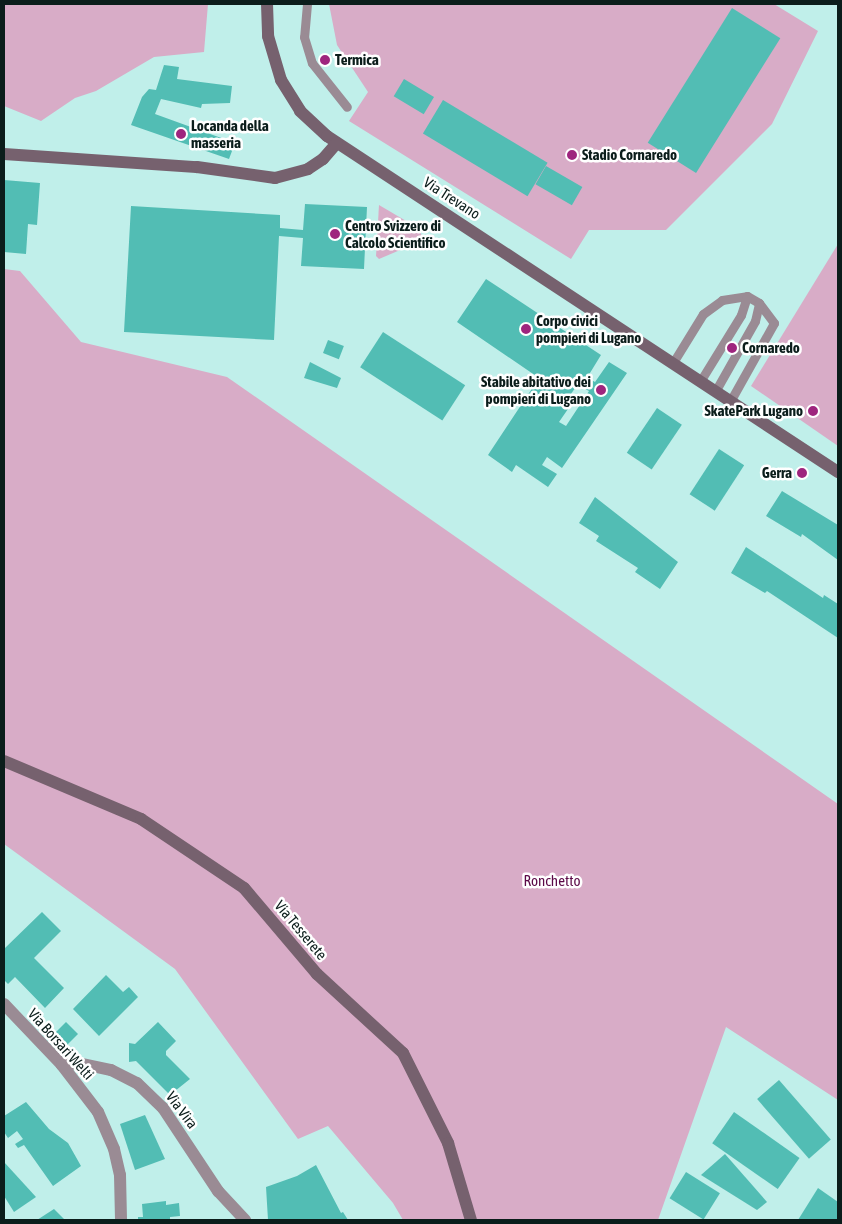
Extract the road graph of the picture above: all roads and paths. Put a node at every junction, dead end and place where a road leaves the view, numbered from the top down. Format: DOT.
graph roads {
  1 [pos="267,4"];
  2 [pos="307,4"];
  3 [pos="347,107"];
  4 [pos="336,143"];
  5 [pos="4,154"];
  6 [pos="747,296"];
  7 [pos="759,303"];
  8 [pos="674,361"];
  9 [pos="701,380"];
  10 [pos="716,390"];
  11 [pos="731,400"];
  12 [pos="838,472"];
  13 [pos="4,761"];
  14 [pos="4,1004"];
  15 [pos="62,1064"];
  16 [pos="121,1220"];
  17 [pos="245,1220"];
  18 [pos="471,1220"];
  1 -- 4 [label="main road, Via Trevano"];
  2 -- 3 [label="lane"];
  4 -- 5 [label="main road"];
  4 -- 8 [label="main road, Via Trevano"];
  6 -- 7 [label="lane"];
  6 -- 8 [label="lane"];
  6 -- 9 [label="lane"];
  7 -- 10 [label="lane"];
  7 -- 11 [label="lane"];
  8 -- 9 [label="main road, Via Trevano"];
  9 -- 10 [label="main road, Via Trevano"];
  10 -- 11 [label="main road, Via Trevano"];
  11 -- 12 [label="main road, Via Trevano"];
  13 -- 18 [label="main road, Via Tesserete"];
  14 -- 15 [label="street, Via Borsari Welti"];
  15 -- 16 [label="street, Via Borsari Welti"];
  15 -- 17 [label="street, Via Vira"];
}
